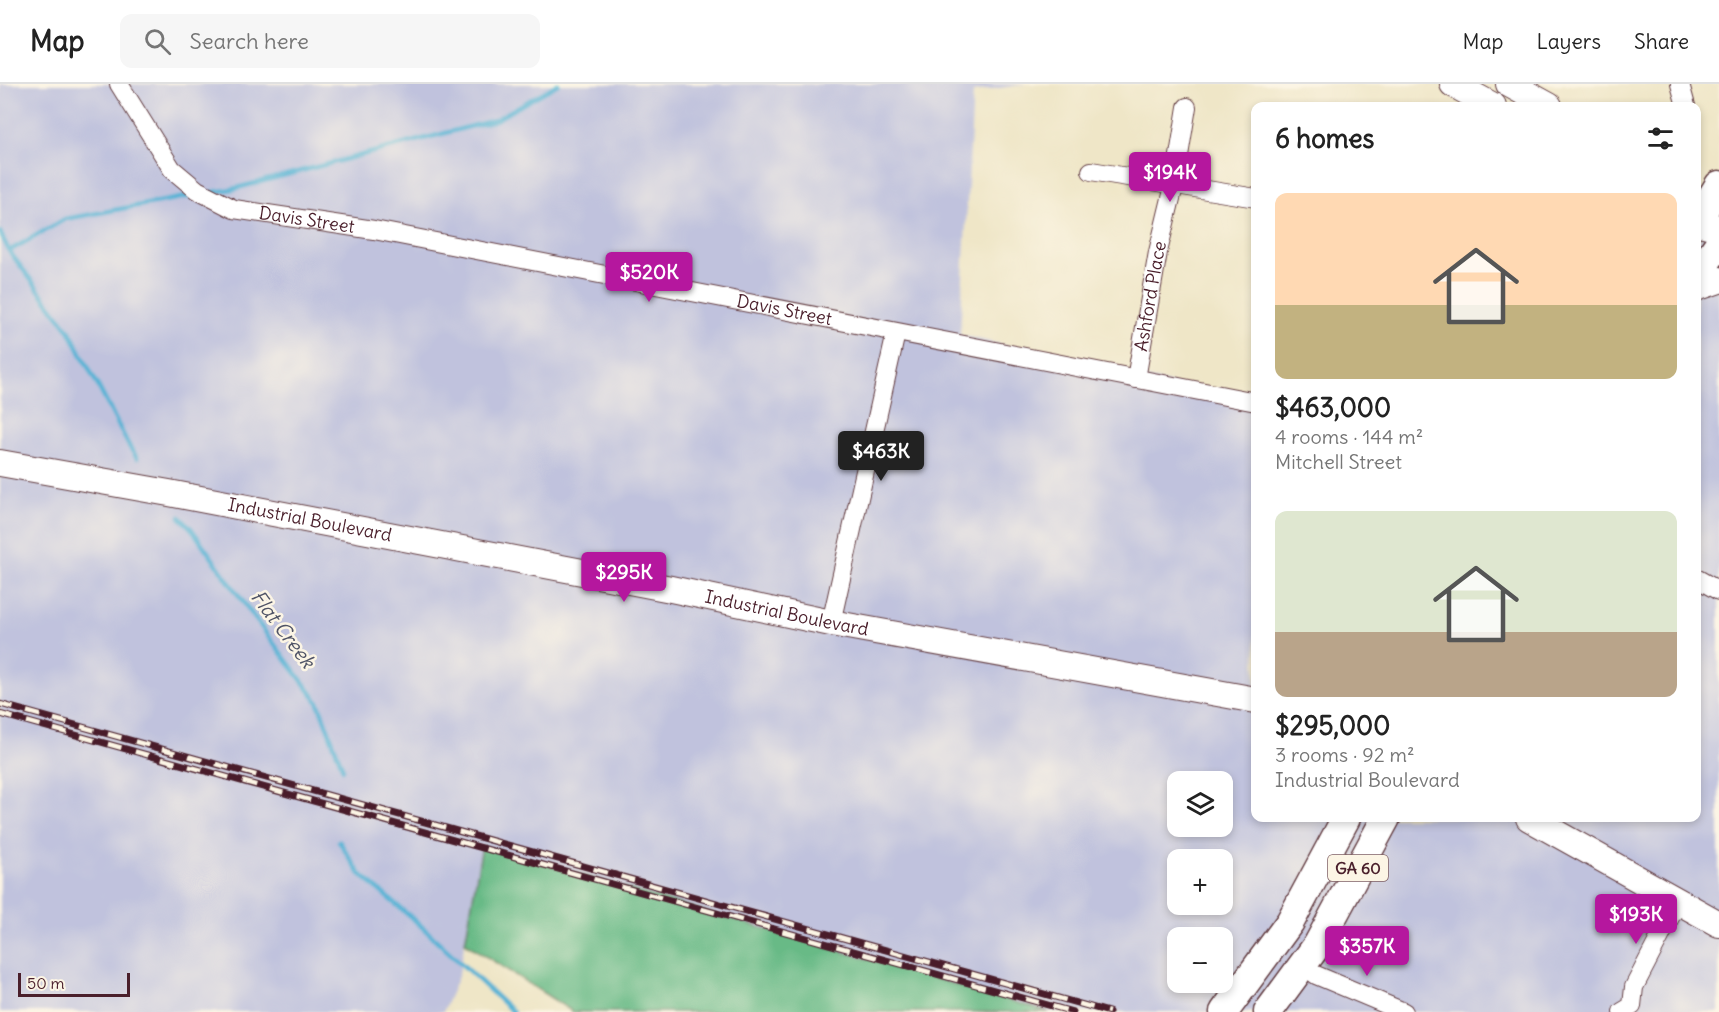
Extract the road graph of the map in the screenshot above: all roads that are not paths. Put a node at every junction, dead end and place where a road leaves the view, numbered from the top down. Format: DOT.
graph roads {
  1 [pos="119,84"];
  2 [pos="1453,84"];
  3 [pos="1509,84"];
  4 [pos="1680,84"];
  5 [pos="1486,102"];
  6 [pos="1542,102"];
  7 [pos="1685,102"];
  8 [pos="1187,107"];
  9 [pos="1091,171"];
  10 [pos="1174,186"];
  11 [pos="1251,197"];
  12 [pos="1719,243"];
  13 [pos="1701,270"];
  14 [pos="1719,280"];
  15 [pos="1701,286"];
  16 [pos="896,333"];
  17 [pos="1136,379"];
  18 [pos="1251,401"];
  19 [pos="0,463"];
  20 [pos="1701,581"];
  21 [pos="1719,591"];
  22 [pos="831,623"];
  23 [pos="1251,699"];
  24 [pos="1344,822"];
  25 [pos="1384,822"];
  26 [pos="1536,822"];
  27 [pos="1678,902"];
  28 [pos="1719,924"];
  29 [pos="1316,975"];
  30 [pos="1224,1012"];
  31 [pos="1268,1012"];
  32 [pos="1404,1012"];
  33 [pos="1622,1012"];
  1 -- 16 [label="street, Davis Street"];
  2 -- 5 [label="street"];
  3 -- 6 [label="street"];
  4 -- 7 [label="street"];
  8 -- 10 [label="street, Ashford Place"];
  9 -- 10 [label="street"];
  10 -- 11 [label="street"];
  10 -- 17 [label="street, Ashford Place"];
  12 -- 13 [label="main road"];
  14 -- 15 [label="street"];
  16 -- 17 [label="street, Davis Street"];
  16 -- 22 [label="street"];
  17 -- 18 [label="street, Davis Street"];
  19 -- 22 [label="street, Industrial Boulevard"];
  20 -- 21 [label="street"];
  22 -- 23 [label="street, Industrial Boulevard"];
  24 -- 30 [label="main road, GA 60"];
  25 -- 31 [label="main road, GA 60"];
  26 -- 27 [label="street"];
  27 -- 28 [label="street"];
  27 -- 33 [label="street"];
  29 -- 32 [label="street"];
}
